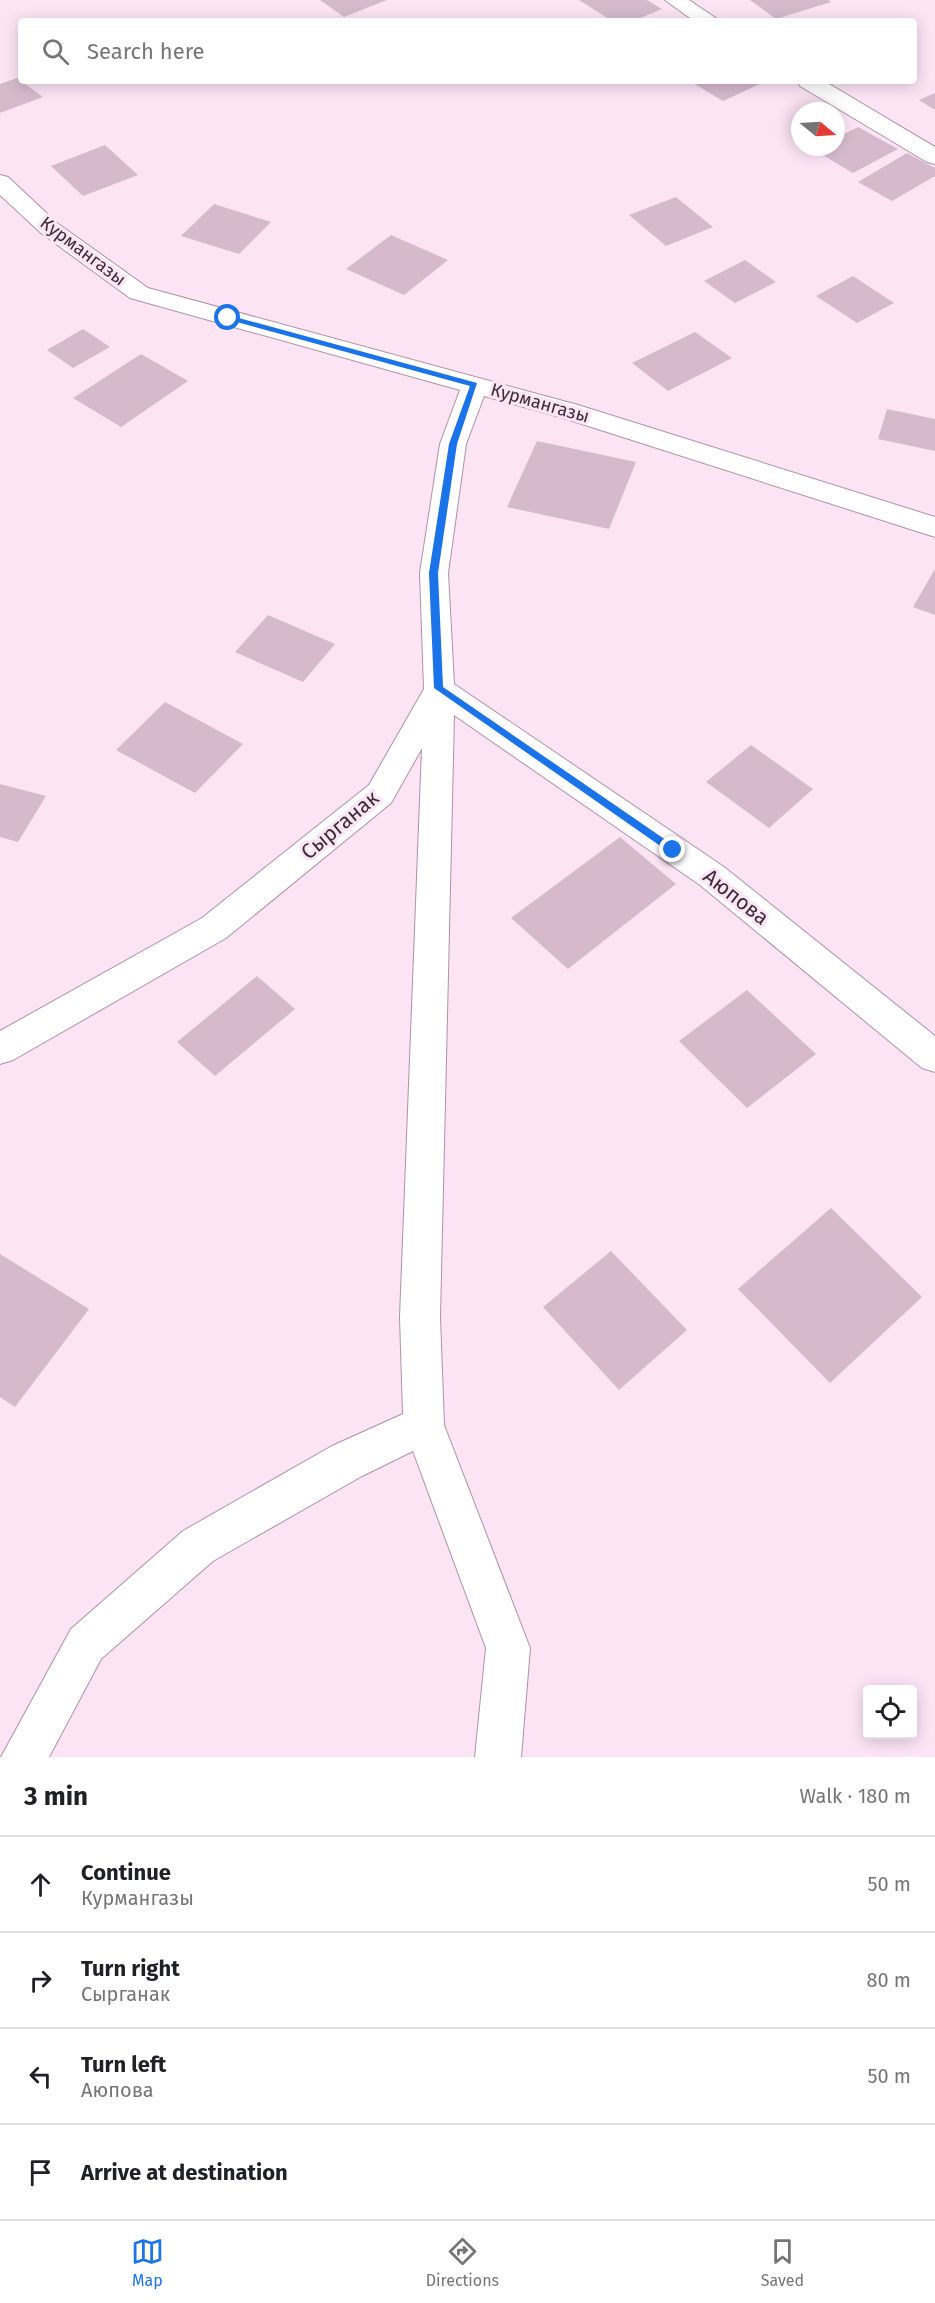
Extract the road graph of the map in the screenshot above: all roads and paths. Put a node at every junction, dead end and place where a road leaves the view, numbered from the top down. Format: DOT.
graph roads {
  1 [pos="675,0"];
  2 [pos="704,18"];
  3 [pos="813,84"];
  4 [pos="935,157"];
  5 [pos="0,182"];
  6 [pos="475,385"];
  7 [pos="935,527"];
  8 [pos="439,688"];
  9 [pos="0,1049"];
  10 [pos="935,1057"];
  11 [pos="424,1425"];
  12 [pos="24,1757"];
  13 [pos="498,1757"];
  1 -- 2 [label="street"];
  3 -- 4 [label="street"];
  5 -- 6 [label="street, Курмангазы"];
  6 -- 7 [label="street, Курмангазы"];
  6 -- 8 [label="street"];
  8 -- 9 [label="street, Сырганак"];
  8 -- 10 [label="street, Аюпова"];
  8 -- 11 [label="street"];
  11 -- 12 [label="street"];
  11 -- 13 [label="street"];
}
